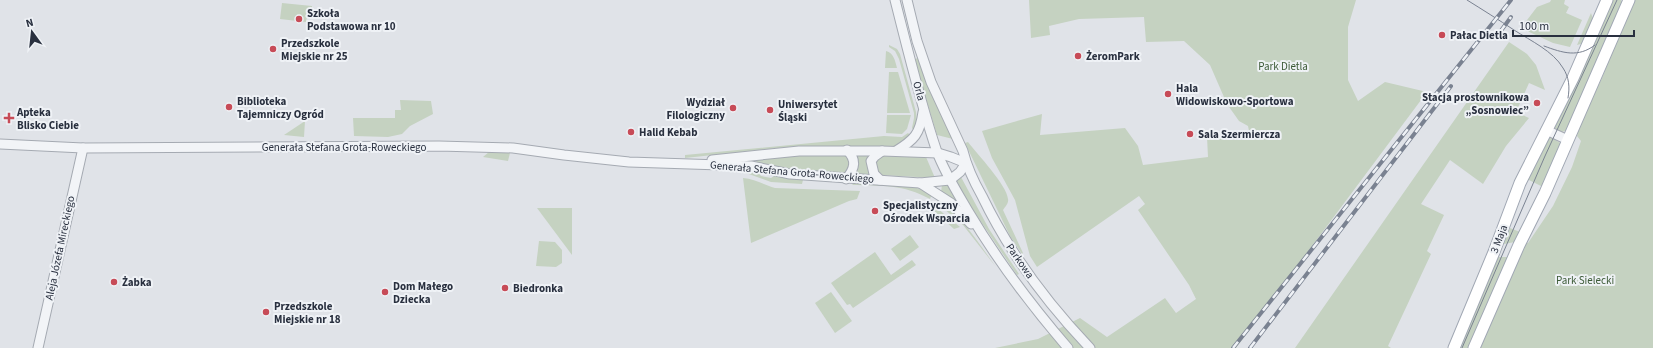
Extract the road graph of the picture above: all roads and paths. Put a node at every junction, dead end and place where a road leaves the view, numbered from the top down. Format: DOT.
graph roads {
  1 [pos="895,0"];
  2 [pos="907,0"];
  3 [pos="1607,0"];
  4 [pos="1629,0"];
  5 [pos="924,109"];
  6 [pos="1546,130"];
  7 [pos="1568,140"];
  8 [pos="0,144"];
  9 [pos="83,148"];
  10 [pos="847,150"];
  11 [pos="882,151"];
  12 [pos="896,151"];
  13 [pos="938,153"];
  14 [pos="688,163"];
  15 [pos="966,163"];
  16 [pos="846,178"];
  17 [pos="880,180"];
  18 [pos="950,180"];
  19 [pos="920,183"];
  20 [pos="982,235"];
  21 [pos="38,348"];
  22 [pos="1068,348"];
  23 [pos="1090,348"];
  24 [pos="1454,348"];
  25 [pos="1474,348"];
  1 -- 5 [label="street, Orla"];
  2 -- 15 [label="street, Orla"];
  3 -- 6 [label="main road, 3 Maja"];
  4 -- 7 [label="main road, 3 Maja"];
  5 -- 12 [label="street"];
  5 -- 13 [label="street, Orla"];
  6 -- 7 [label="street"];
  6 -- 24 [label="main road, 3 Maja"];
  7 -- 25 [label="main road, 3 Maja"];
  8 -- 9 [label="street, Generała Stefana Grota-Roweckiego"];
  9 -- 14 [label="street, Generała Stefana Grota-Roweckiego"];
  9 -- 21 [label="street, Aleja Józefa Mireckiego"];
  10 -- 11 [label="street, Generała Stefana Grota-Roweckiego"];
  10 -- 14 [label="street, Generała Stefana Grota-Roweckiego"];
  10 -- 16 [label="street"];
  11 -- 12 [label="street, Generała Stefana Grota-Roweckiego"];
  11 -- 17 [label="street"];
  12 -- 13 [label="street, Generała Stefana Grota-Roweckiego"];
  13 -- 15 [label="street, Generała Stefana Grota-Roweckiego"];
  13 -- 18 [label="street, Orla"];
  14 -- 16 [label="street, Generała Stefana Grota-Roweckiego"];
  15 -- 18 [label="street"];
  15 -- 23 [label="street, Parkowa"];
  16 -- 17 [label="street, Generała Stefana Grota-Roweckiego"];
  17 -- 19 [label="street, Generała Stefana Grota-Roweckiego"];
  18 -- 19 [label="street, Generała Stefana Grota-Roweckiego"];
  18 -- 20 [label="street, Parkowa"];
  19 -- 20 [label="street"];
  20 -- 22 [label="street, Parkowa"];
}
